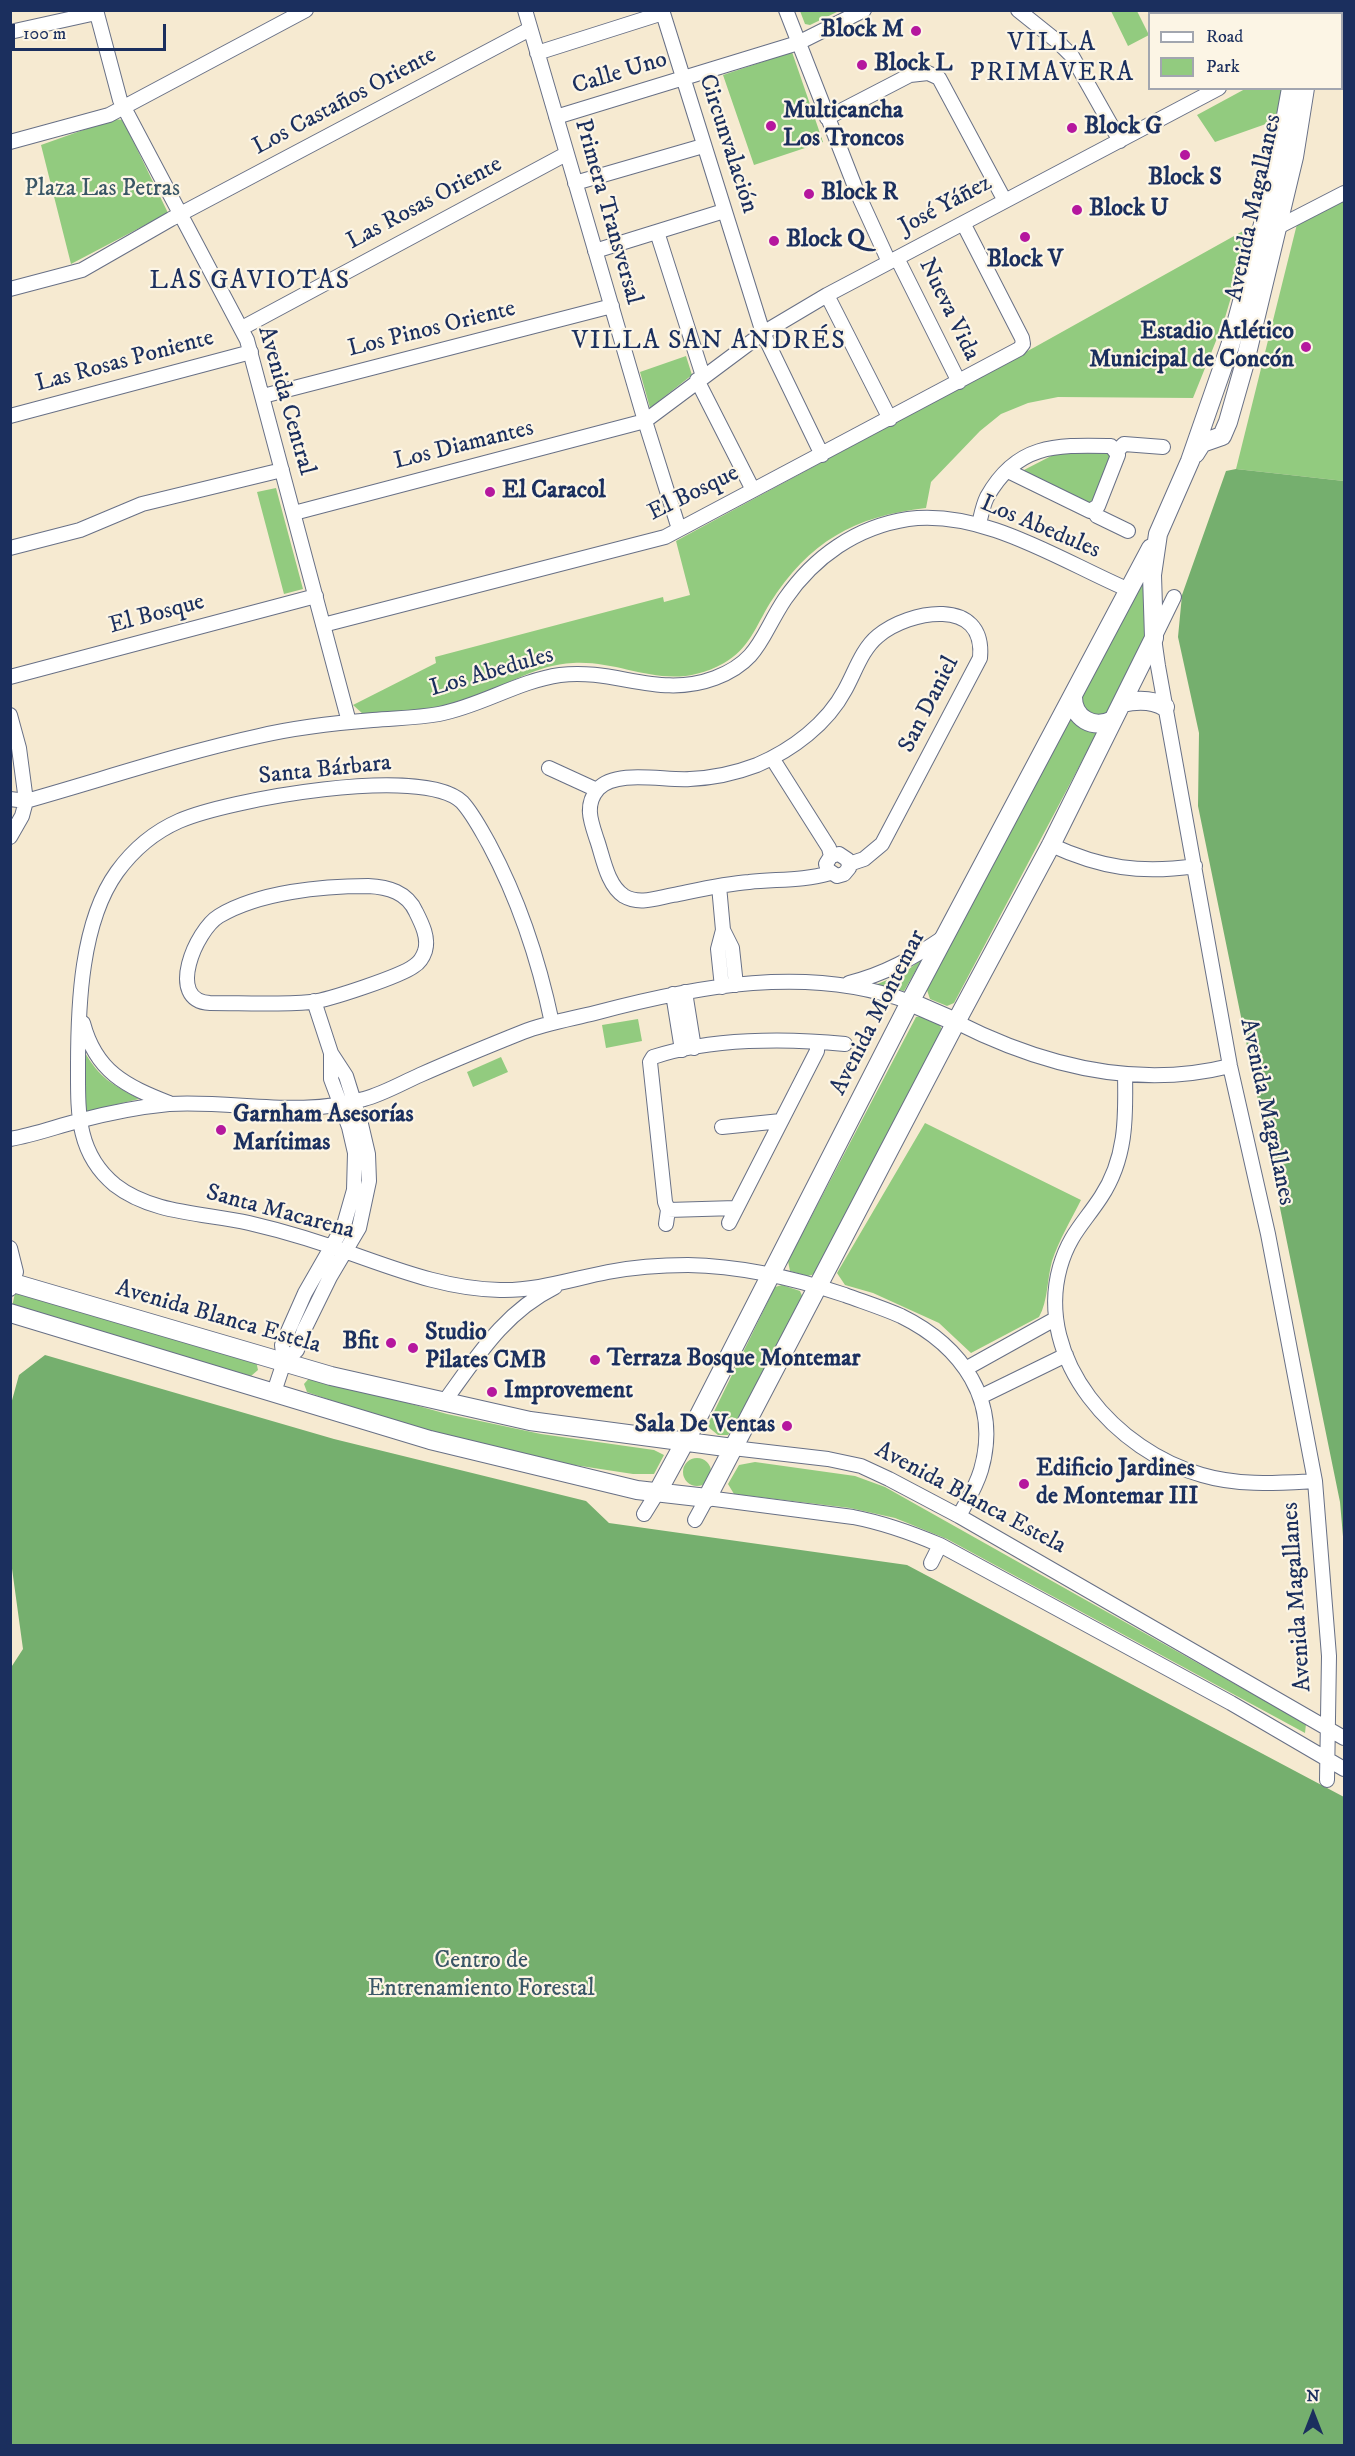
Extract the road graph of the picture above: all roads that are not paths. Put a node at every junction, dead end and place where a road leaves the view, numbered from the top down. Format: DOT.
graph roads {
  1 [pos="306,10"];
  2 [pos="525,10"];
  3 [pos="786,10"];
  4 [pos="864,10"];
  5 [pos="1018,10"];
  6 [pos="96,12"];
  7 [pos="663,12"];
  8 [pos="530,29"];
  9 [pos="10,33"];
  10 [pos="798,43"];
  11 [pos="537,52"];
  12 [pos="682,79"];
  13 [pos="1215,90"];
  14 [pos="1291,90"];
  15 [pos="1305,90"];
  16 [pos="124,107"];
  17 [pos="556,117"];
  18 [pos="827,118"];
  19 [pos="10,141"];
  20 [pos="1120,141"];
  21 [pos="703,146"];
  22 [pos="566,154"];
  23 [pos="575,183"];
  24 [pos="1344,193"];
  25 [pos="1005,201"];
  26 [pos="724,212"];
  27 [pos="180,215"];
  28 [pos="963,223"];
  29 [pos="1270,226"];
  30 [pos="657,232"];
  31 [pos="595,251"];
  32 [pos="893,260"];
  33 [pos="10,289"];
  34 [pos="827,295"];
  35 [pos="612,306"];
  36 [pos="242,328"];
  37 [pos="762,333"];
  38 [pos="251,351"];
  39 [pos="700,378"];
  40 [pos="959,382"];
  41 [pos="263,396"];
  42 [pos="1210,405"];
  43 [pos="10,416"];
  44 [pos="890,419"];
  45 [pos="645,421"];
  46 [pos="1228,422"];
  47 [pos="1163,447"];
  48 [pos="1117,451"];
  49 [pos="822,455"];
  50 [pos="1191,461"];
  51 [pos="282,470"];
  52 [pos="1008,471"];
  53 [pos="753,490"];
  54 [pos="1094,510"];
  55 [pos="294,513"];
  56 [pos="982,525"];
  57 [pos="679,529"];
  58 [pos="1128,531"];
  59 [pos="1158,534"];
  60 [pos="10,548"];
  61 [pos="1129,590"];
  62 [pos="316,596"];
  63 [pos="1174,597"];
  64 [pos="323,625"];
  65 [pos="1154,638"];
  66 [pos="10,676"];
  67 [pos="1073,696"];
  68 [pos="1122,703"];
  69 [pos="1166,707"];
  70 [pos="11,715"];
  71 [pos="1113,720"];
  72 [pos="10,722"];
  73 [pos="349,722"];
  74 [pos="772,758"];
  75 [pos="549,768"];
  76 [pos="597,790"];
  77 [pos="10,799"];
  78 [pos="26,801"];
  79 [pos="10,837"];
  80 [pos="1051,845"];
  81 [pos="831,856"];
  82 [pos="849,864"];
  83 [pos="1195,866"];
  84 [pos="830,873"];
  85 [pos="719,886"];
  86 [pos="723,930"];
  87 [pos="945,935"];
  88 [pos="844,984"];
  89 [pos="736,985"];
  90 [pos="722,987"];
  91 [pos="679,993"];
  92 [pos="314,1001"];
  93 [pos="910,1002"];
  94 [pos="80,1013"];
  95 [pos="956,1022"];
  96 [pos="552,1023"];
  97 [pos="817,1042"];
  98 [pos="845,1044"];
  99 [pos="688,1049"];
  100 [pos="331,1053"];
  101 [pos="1230,1066"];
  102 [pos="1125,1075"];
  103 [pos="354,1101"];
  104 [pos="171,1104"];
  105 [pos="340,1105"];
  106 [pos="79,1120"];
  107 [pos="781,1121"];
  108 [pos="722,1127"];
  109 [pos="10,1139"];
  110 [pos="736,1208"];
  111 [pos="729,1223"];
  112 [pos="332,1247"];
  113 [pos="10,1248"];
  114 [pos="346,1252"];
  115 [pos="771,1274"];
  116 [pos="562,1284"];
  117 [pos="11,1285"];
  118 [pos="818,1286"];
  119 [pos="510,1290"];
  120 [pos="10,1313"];
  121 [pos="516,1314"];
  122 [pos="1055,1319"];
  123 [pos="1066,1355"];
  124 [pos="284,1362"];
  125 [pos="967,1368"];
  126 [pos="274,1392"];
  127 [pos="980,1397"];
  128 [pos="444,1401"];
  129 [pos="685,1442"];
  130 [pos="733,1448"];
  131 [pos="1315,1481"];
  132 [pos="657,1493"];
  133 [pos="707,1498"];
  134 [pos="644,1514"];
  135 [pos="959,1516"];
  136 [pos="694,1520"];
  137 [pos="940,1545"];
  138 [pos="931,1563"];
  139 [pos="1328,1729"];
  140 [pos="1344,1738"];
  141 [pos="1327,1759"];
  142 [pos="1344,1769"];
  143 [pos="1327,1780"];
  1 -- 16 [label="street"];
  2 -- 8 [label="street, Primera Transversal"];
  3 -- 10 [label="street, Nueva Vida"];
  4 -- 10 [label="street, Calle Uno"];
  5 -- 20 [label="street"];
  6 -- 9 [label="street"];
  6 -- 16 [label="street, Avenida Central"];
  7 -- 11 [label="street"];
  7 -- 12 [label="street, Circunvalación"];
  8 -- 11 [label="street, Primera Transversal"];
  8 -- 27 [label="street, Los Castaños Oriente"];
  10 -- 12 [label="street, Calle Uno"];
  10 -- 18 [label="street, Nueva Vida"];
  11 -- 17 [label="street, Primera Transversal"];
  12 -- 17 [label="street, Calle Uno"];
  12 -- 21 [label="street, Circunvalación"];
  13 -- 20 [label="street, José Yáñez"];
  14 -- 29 [label="main road, Avenida Magallanes"];
  15 -- 29 [label="main road, Avenida Magallanes"];
  16 -- 19 [label="street"];
  16 -- 27 [label="street, Avenida Central"];
  17 -- 22 [label="street, Primera Transversal"];
  18 -- 25 [label="street"];
  18 -- 32 [label="street, Nueva Vida"];
  20 -- 25 [label="street, José Yáñez"];
  21 -- 23 [label="street"];
  21 -- 26 [label="street, Circunvalación"];
  22 -- 23 [label="street, Primera Transversal"];
  22 -- 36 [label="street, Las Rosas Oriente"];
  23 -- 31 [label="street, Primera Transversal"];
  24 -- 29 [label="street"];
  25 -- 28 [label="street, José Yáñez"];
  26 -- 30 [label="street"];
  26 -- 37 [label="street, Circunvalación"];
  27 -- 33 [label="street, Los Castaños Oriente"];
  27 -- 36 [label="street, Avenida Central"];
  28 -- 32 [label="street, José Yáñez"];
  28 -- 40 [label="street, El Bosque"];
  29 -- 42 [label="main road, Avenida Magallanes"];
  29 -- 46 [label="main road, Avenida Magallanes"];
  30 -- 31 [label="street"];
  30 -- 39 [label="street"];
  31 -- 35 [label="street, Primera Transversal"];
  32 -- 34 [label="street, José Yáñez"];
  32 -- 40 [label="street, Nueva Vida"];
  34 -- 37 [label="street, José Yáñez"];
  34 -- 44 [label="street"];
  35 -- 41 [label="street, Los Pinos Oriente"];
  35 -- 45 [label="street, Primera Transversal"];
  36 -- 38 [label="street, Avenida Central"];
  37 -- 39 [label="street, José Yáñez"];
  37 -- 49 [label="street, Circunvalación"];
  38 -- 41 [label="street, Avenida Central"];
  38 -- 43 [label="street, Las Rosas Poniente"];
  39 -- 45 [label="street, José Yáñez"];
  39 -- 53 [label="street"];
  40 -- 44 [label="street, El Bosque"];
  41 -- 51 [label="street, Avenida Central"];
  42 -- 46 [label="main road"];
  42 -- 50 [label="main road, Avenida Magallanes"];
  44 -- 49 [label="street, El Bosque"];
  45 -- 55 [label="street, Los Diamantes"];
  45 -- 57 [label="street, Primera Transversal"];
  46 -- 50 [label="main road, Avenida Magallanes"];
  47 -- 48 [label="street"];
  48 -- 52 [label="street"];
  48 -- 54 [label="street"];
  49 -- 53 [label="street, El Bosque"];
  50 -- 59 [label="main road, Avenida Magallanes"];
  51 -- 55 [label="street, Avenida Central"];
  51 -- 60 [label="street"];
  52 -- 54 [label="street"];
  52 -- 56 [label="street"];
  53 -- 57 [label="street, El Bosque"];
  54 -- 58 [label="street"];
  55 -- 62 [label="street, Avenida Central"];
  56 -- 61 [label="street, Los Abedules"];
  56 -- 73 [label="street, Los Abedules"];
  57 -- 64 [label="street, El Bosque"];
  59 -- 61 [label="main road, Avenida Montemar"];
  59 -- 65 [label="main road, Avenida Magallanes"];
  61 -- 67 [label="main road, Avenida Montemar"];
  62 -- 64 [label="street, Avenida Central"];
  62 -- 66 [label="street, El Bosque"];
  63 -- 65 [label="street"];
  64 -- 73 [label="street, Avenida Central"];
  65 -- 68 [label="main road"];
  65 -- 69 [label="street, Avenida Magallanes"];
  67 -- 71 [label="main road"];
  67 -- 87 [label="main road, Avenida Montemar"];
  68 -- 69 [label="main road"];
  68 -- 71 [label="main road"];
  69 -- 83 [label="street, Avenida Magallanes"];
  70 -- 72 [label="street"];
  70 -- 78 [label="street"];
  71 -- 80 [label="main road"];
  73 -- 78 [label="street, Los Abedules"];
  74 -- 76 [label="street, San Daniel"];
  74 -- 81 [label="street"];
  74 -- 82 [label="street, San Daniel"];
  75 -- 76 [label="street"];
  76 -- 85 [label="street, San Daniel"];
  77 -- 78 [label="street, Los Abedules"];
  78 -- 79 [label="street"];
  80 -- 83 [label="street"];
  80 -- 95 [label="main road"];
  81 -- 82 [label="street"];
  81 -- 84 [label="street"];
  82 -- 84 [label="street, San Daniel"];
  83 -- 101 [label="street, Avenida Magallanes"];
  84 -- 85 [label="street, San Daniel"];
  85 -- 86 [label="street"];
  86 -- 89 [label="street"];
  86 -- 90 [label="street"];
  87 -- 88 [label="street"];
  87 -- 93 [label="main road, Avenida Montemar"];
  88 -- 89 [label="street"];
  88 -- 93 [label="street"];
  89 -- 90 [label="street"];
  90 -- 91 [label="street"];
  91 -- 96 [label="street"];
  91 -- 99 [label="street"];
  92 -- 92 [label="street"];
  92 -- 100 [label="street"];
  93 -- 95 [label="main road"];
  93 -- 115 [label="main road, Avenida Montemar"];
  94 -- 96 [label="street, Santa Bárbara"];
  94 -- 104 [label="street, Santa Bárbara"];
  94 -- 106 [label="street, Santa Bárbara"];
  95 -- 102 [label="street"];
  95 -- 118 [label="main road"];
  96 -- 103 [label="street"];
  97 -- 98 [label="street"];
  97 -- 99 [label="street"];
  97 -- 107 [label="street"];
  99 -- 110 [label="street"];
  100 -- 103 [label="street"];
  100 -- 105 [label="street"];
  101 -- 102 [label="street"];
  101 -- 131 [label="street, Avenida Magallanes"];
  102 -- 122 [label="street"];
  103 -- 105 [label="street"];
  103 -- 114 [label="street"];
  104 -- 105 [label="street"];
  104 -- 106 [label="street"];
  105 -- 112 [label="street"];
  106 -- 109 [label="street"];
  106 -- 112 [label="street, Santa Macarena"];
  107 -- 108 [label="street"];
  107 -- 110 [label="street"];
  110 -- 111 [label="street"];
  112 -- 114 [label="street, Santa Macarena"];
  112 -- 124 [label="street"];
  113 -- 117 [label="street"];
  114 -- 119 [label="street, Santa Macarena"];
  114 -- 124 [label="street"];
  115 -- 116 [label="street, Santa Macarena"];
  115 -- 118 [label="street, Santa Macarena"];
  115 -- 129 [label="main road, Avenida Montemar"];
  116 -- 119 [label="street, Santa Macarena"];
  116 -- 121 [label="street, Santa Macarena"];
  117 -- 124 [label="main road, Avenida Blanca Estela"];
  118 -- 125 [label="street, Santa Macarena"];
  118 -- 130 [label="main road"];
  119 -- 121 [label="street"];
  120 -- 126 [label="main road"];
  121 -- 128 [label="street, Santa Macarena"];
  122 -- 123 [label="street"];
  122 -- 125 [label="street"];
  123 -- 127 [label="street"];
  123 -- 131 [label="street"];
  124 -- 126 [label="street"];
  124 -- 128 [label="main road, Avenida Blanca Estela"];
  125 -- 127 [label="street, Santa Macarena"];
  126 -- 132 [label="main road"];
  127 -- 135 [label="street, Santa Macarena"];
  128 -- 129 [label="main road, Avenida Blanca Estela"];
  129 -- 130 [label="main road, Avenida Blanca Estela"];
  129 -- 132 [label="main road, Avenida Montemar"];
  130 -- 133 [label="main road"];
  130 -- 135 [label="street, Avenida Blanca Estela"];
  131 -- 139 [label="street, Avenida Magallanes"];
  132 -- 133 [label="main road"];
  132 -- 134 [label="street, Avenida Montemar"];
  133 -- 136 [label="street"];
  133 -- 137 [label="street"];
  135 -- 139 [label="street, Avenida Blanca Estela"];
  137 -- 138 [label="street"];
  137 -- 141 [label="street"];
  139 -- 140 [label="street, Avenida Blanca Estela"];
  139 -- 141 [label="street, Avenida Magallanes"];
  141 -- 142 [label="street"];
  141 -- 143 [label="street, Avenida Magallanes"];
}
